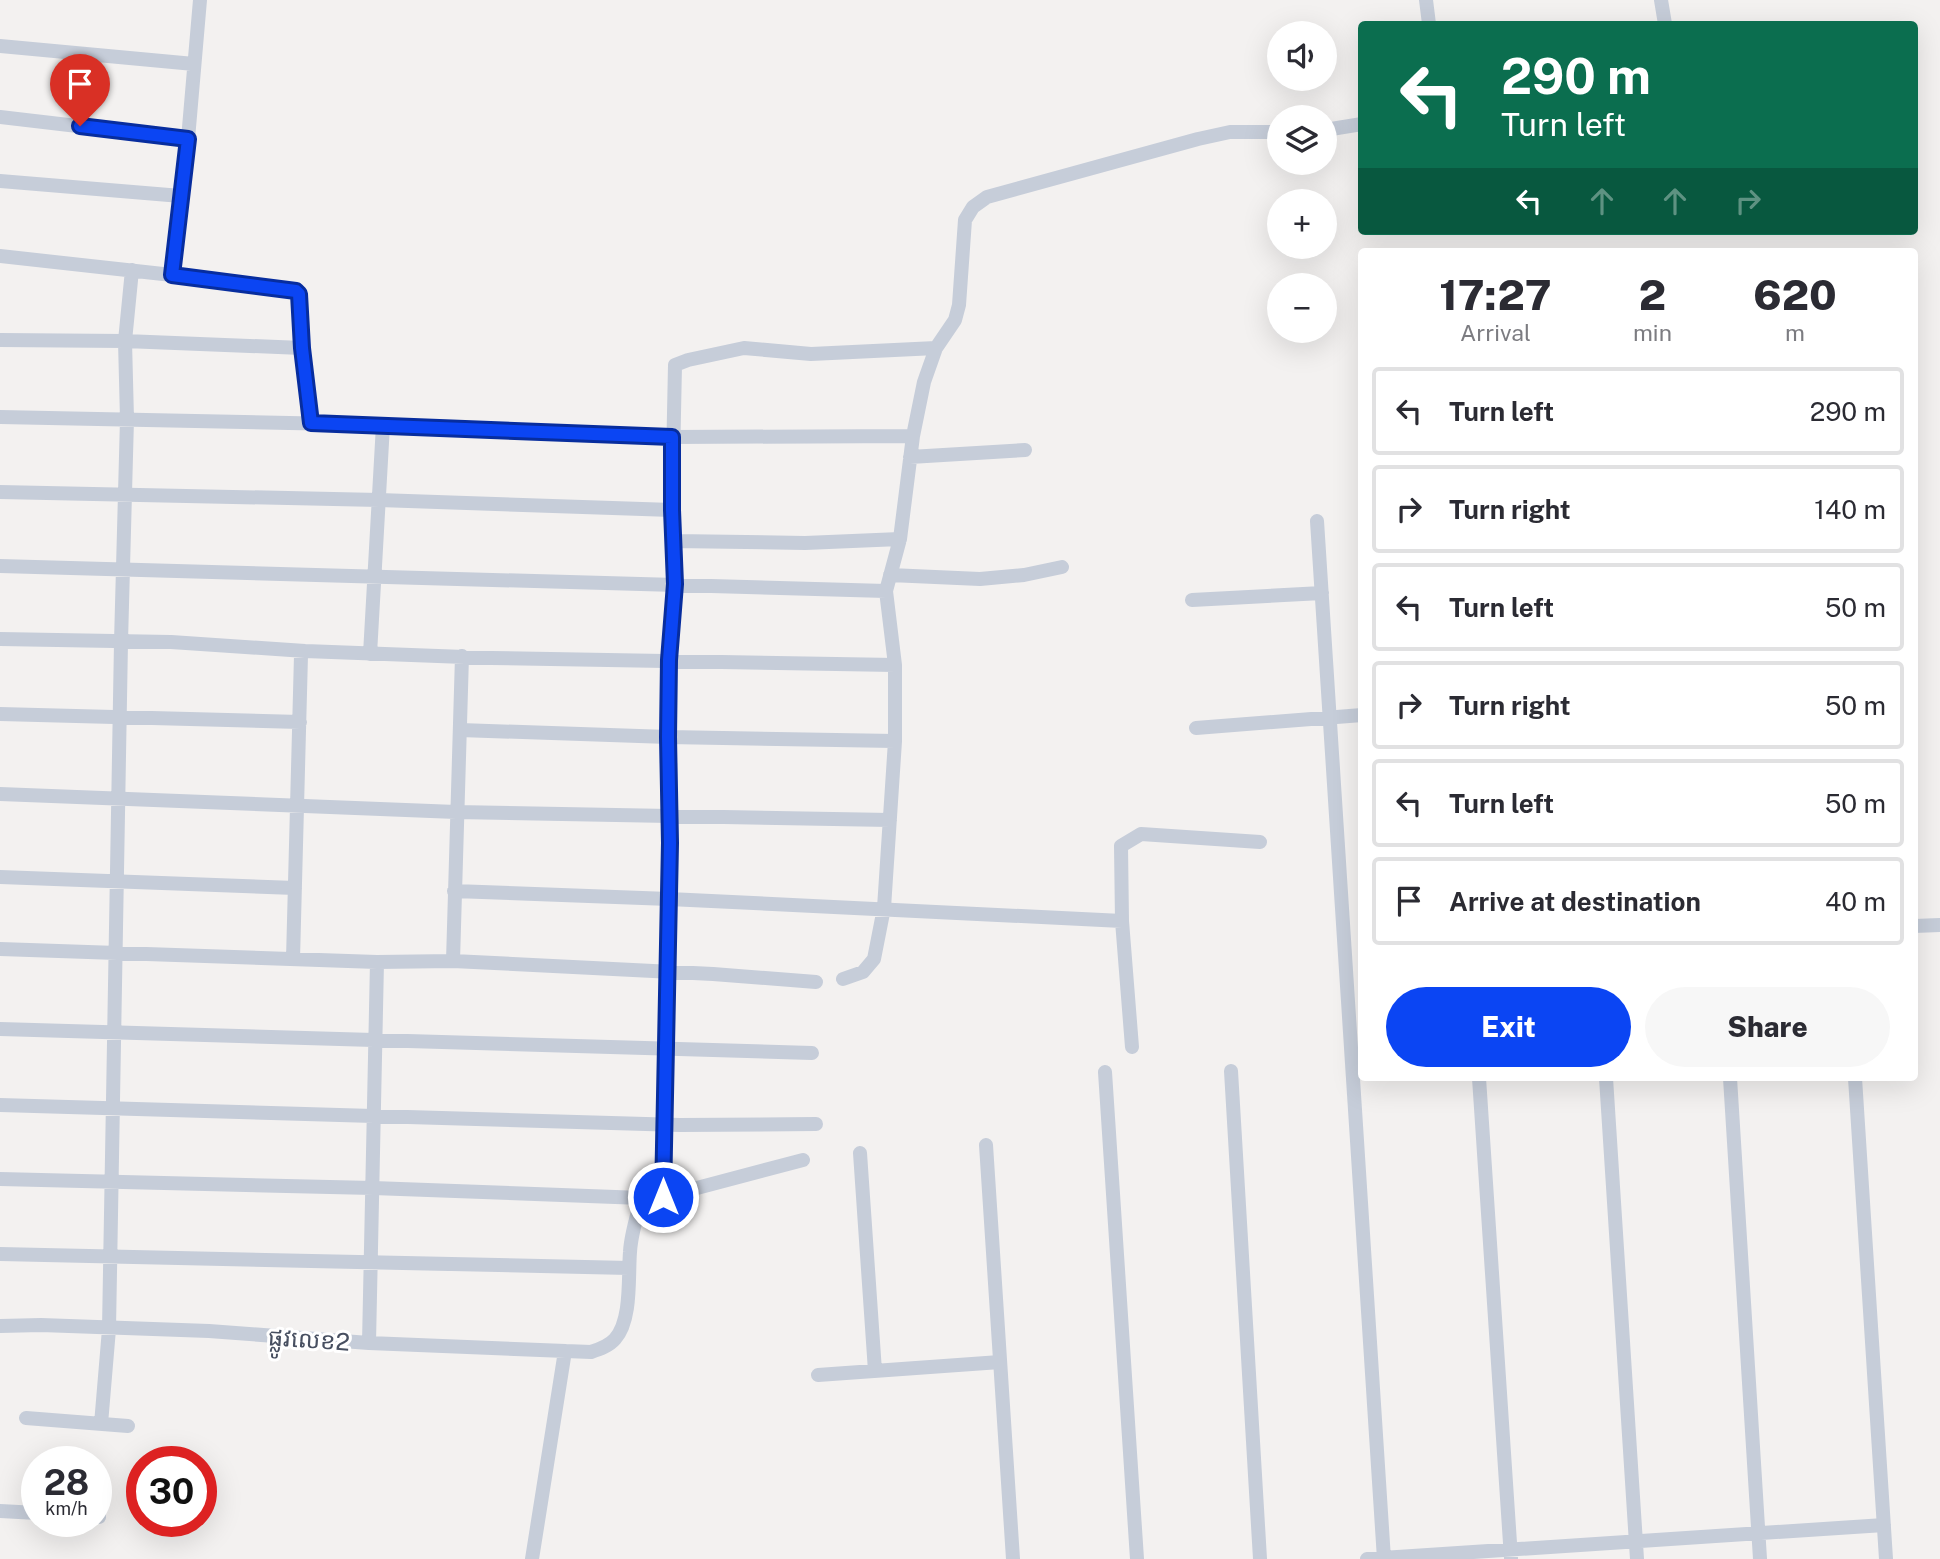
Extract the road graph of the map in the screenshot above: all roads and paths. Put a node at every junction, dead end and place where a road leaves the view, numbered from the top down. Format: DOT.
graph roads {
  1 [pos="200,0"];
  2 [pos="1426,0"];
  3 [pos="1661,0"];
  4 [pos="1429,21"];
  5 [pos="1664,21"];
  6 [pos="0,46"];
  7 [pos="194,64"];
  8 [pos="0,117"];
  9 [pos="1358,125"];
  10 [pos="1337,128"];
  11 [pos="1267,132"];
  12 [pos="188,139"];
  13 [pos="0,181"];
  14 [pos="181,196"];
  15 [pos="0,256"];
  16 [pos="132,270"];
  17 [pos="172,275"];
  18 [pos="0,340"];
  19 [pos="125,341"];
  20 [pos="302,348"];
  21 [pos="936,348"];
  22 [pos="0,417"];
  23 [pos="127,419"];
  24 [pos="311,423"];
  25 [pos="383,425"];
  26 [pos="913,436"];
  27 [pos="672,437"];
  28 [pos="1025,450"];
  29 [pos="910,457"];
  30 [pos="0,492"];
  31 [pos="124,495"];
  32 [pos="379,499"];
  33 [pos="672,510"];
  34 [pos="1317,521"];
  35 [pos="900,539"];
  36 [pos="674,541"];
  37 [pos="0,566"];
  38 [pos="1062,566"];
  39 [pos="123,570"];
  40 [pos="890,575"];
  41 [pos="374,577"];
  42 [pos="675,584"];
  43 [pos="886,591"];
  44 [pos="1322,593"];
  45 [pos="1192,600"];
  46 [pos="0,639"];
  47 [pos="121,642"];
  48 [pos="305,651"];
  49 [pos="370,654"];
  50 [pos="462,656"];
  51 [pos="669,660"];
  52 [pos="895,665"];
  53 [pos="0,714"];
  54 [pos="1358,715"];
  55 [pos="120,718"];
  56 [pos="1330,718"];
  57 [pos="300,722"];
  58 [pos="1196,728"];
  59 [pos="460,730"];
  60 [pos="668,737"];
  61 [pos="895,741"];
  62 [pos="0,794"];
  63 [pos="119,797"];
  64 [pos="297,806"];
  65 [pos="456,812"];
  66 [pos="670,815"];
  67 [pos="890,820"];
  68 [pos="1260,842"];
  69 [pos="0,877"];
  70 [pos="117,881"];
  71 [pos="295,888"];
  72 [pos="454,891"];
  73 [pos="669,899"];
  74 [pos="884,908"];
  75 [pos="1122,920"];
  76 [pos="1940,925"];
  77 [pos="1918,926"];
  78 [pos="0,949"];
  79 [pos="116,953"];
  80 [pos="293,959"];
  81 [pos="453,961"];
  82 [pos="377,962"];
  83 [pos="1358,962"];
  84 [pos="1346,963"];
  85 [pos="667,972"];
  86 [pos="843,979"];
  87 [pos="816,982"];
  88 [pos="0,1029"];
  89 [pos="115,1032"];
  90 [pos="376,1040"];
  91 [pos="1132,1047"];
  92 [pos="666,1049"];
  93 [pos="811,1052"];
  94 [pos="1231,1071"];
  95 [pos="1105,1072"];
  96 [pos="1479,1081"];
  97 [pos="1606,1081"];
  98 [pos="1730,1081"];
  99 [pos="1854,1081"];
  100 [pos="0,1105"];
  101 [pos="113,1108"];
  102 [pos="374,1116"];
  103 [pos="816,1124"];
  104 [pos="663,1125"];
  105 [pos="986,1145"];
  106 [pos="860,1153"];
  107 [pos="803,1160"];
  108 [pos="0,1179"];
  109 [pos="112,1182"];
  110 [pos="373,1188"];
  111 [pos="663,1197"];
  112 [pos="642,1198"];
  113 [pos="0,1254"];
  114 [pos="110,1256"];
  115 [pos="371,1261"];
  116 [pos="629,1268"];
  117 [pos="0,1326"];
  118 [pos="109,1329"];
  119 [pos="369,1343"];
  120 [pos="565,1351"];
  121 [pos="1000,1362"];
  122 [pos="874,1371"];
  123 [pos="818,1374"];
  124 [pos="26,1418"];
  125 [pos="101,1424"];
  126 [pos="128,1426"];
  127 [pos="0,1511"];
  128 [pos="21,1512"];
  129 [pos="1884,1525"];
  130 [pos="1759,1533"];
  131 [pos="1636,1541"];
  132 [pos="1510,1554"];
  133 [pos="1384,1558"];
  134 [pos="532,1559"];
  135 [pos="1013,1559"];
  136 [pos="1137,1559"];
  137 [pos="1260,1559"];
  138 [pos="1367,1559"];
  139 [pos="1637,1559"];
  140 [pos="1760,1559"];
  141 [pos="1886,1559"];
  1 -- 7 [label="street"];
  2 -- 4 [label="street"];
  3 -- 5 [label="street"];
  6 -- 7 [label="street"];
  7 -- 12 [label="street"];
  8 -- 12 [label="street"];
  9 -- 10 [label="street"];
  11 -- 21 [label="street"];
  12 -- 14 [label="street"];
  13 -- 14 [label="street"];
  14 -- 17 [label="street"];
  15 -- 16 [label="street"];
  16 -- 17 [label="street"];
  16 -- 19 [label="street"];
  17 -- 20 [label="street"];
  18 -- 19 [label="street"];
  19 -- 20 [label="street"];
  19 -- 23 [label="street"];
  20 -- 24 [label="street"];
  21 -- 26 [label="street"];
  21 -- 27 [label="street"];
  22 -- 23 [label="street"];
  23 -- 24 [label="street"];
  23 -- 31 [label="street"];
  24 -- 25 [label="street"];
  25 -- 27 [label="street"];
  25 -- 32 [label="street"];
  26 -- 27 [label="street"];
  26 -- 29 [label="street"];
  27 -- 33 [label="street"];
  28 -- 29 [label="street"];
  29 -- 35 [label="street"];
  30 -- 31 [label="street"];
  31 -- 32 [label="street"];
  31 -- 39 [label="street"];
  32 -- 33 [label="street"];
  32 -- 41 [label="street"];
  33 -- 36 [label="street"];
  34 -- 44 [label="street"];
  35 -- 36 [label="street"];
  35 -- 40 [label="street"];
  36 -- 42 [label="street"];
  37 -- 39 [label="street"];
  38 -- 40 [label="street"];
  39 -- 41 [label="street"];
  39 -- 47 [label="street"];
  40 -- 43 [label="street"];
  41 -- 42 [label="street"];
  41 -- 49 [label="street"];
  42 -- 43 [label="street"];
  42 -- 51 [label="street"];
  43 -- 52 [label="street"];
  44 -- 45 [label="street"];
  44 -- 56 [label="street"];
  46 -- 47 [label="street"];
  47 -- 48 [label="street"];
  47 -- 55 [label="street"];
  48 -- 49 [label="street"];
  48 -- 57 [label="street"];
  49 -- 50 [label="street"];
  50 -- 51 [label="street"];
  50 -- 59 [label="street"];
  51 -- 52 [label="street"];
  51 -- 60 [label="street"];
  52 -- 61 [label="street"];
  53 -- 55 [label="street"];
  54 -- 56 [label="street"];
  55 -- 57 [label="street"];
  55 -- 63 [label="street"];
  56 -- 58 [label="street"];
  56 -- 84 [label="street"];
  57 -- 64 [label="street"];
  59 -- 60 [label="street"];
  59 -- 65 [label="street"];
  60 -- 61 [label="street"];
  60 -- 66 [label="street"];
  61 -- 67 [label="street"];
  62 -- 63 [label="street"];
  63 -- 64 [label="street"];
  63 -- 70 [label="street"];
  64 -- 65 [label="street"];
  64 -- 71 [label="street"];
  65 -- 66 [label="street"];
  65 -- 72 [label="street"];
  66 -- 67 [label="street"];
  66 -- 73 [label="street"];
  67 -- 74 [label="street"];
  68 -- 75 [label="street"];
  69 -- 70 [label="street"];
  70 -- 71 [label="street"];
  70 -- 79 [label="street"];
  71 -- 80 [label="street"];
  72 -- 73 [label="street"];
  72 -- 81 [label="street"];
  73 -- 74 [label="street"];
  73 -- 85 [label="street"];
  74 -- 75 [label="street"];
  74 -- 86 [label="street"];
  75 -- 91 [label="street"];
  76 -- 77 [label="street"];
  78 -- 79 [label="street"];
  79 -- 80 [label="street"];
  79 -- 89 [label="street"];
  80 -- 82 [label="street"];
  81 -- 82 [label="street"];
  81 -- 85 [label="street"];
  82 -- 90 [label="street"];
  83 -- 84 [label="street"];
  84 -- 133 [label="street"];
  85 -- 87 [label="street"];
  85 -- 92 [label="street"];
  88 -- 89 [label="street"];
  89 -- 90 [label="street"];
  89 -- 101 [label="street"];
  90 -- 92 [label="street"];
  90 -- 102 [label="street"];
  92 -- 93 [label="street"];
  92 -- 104 [label="street"];
  94 -- 137 [label="street"];
  95 -- 136 [label="street"];
  96 -- 132 [label="street"];
  97 -- 131 [label="street"];
  98 -- 130 [label="street"];
  99 -- 129 [label="street"];
  100 -- 101 [label="street"];
  101 -- 102 [label="street"];
  101 -- 109 [label="street"];
  102 -- 104 [label="street"];
  102 -- 110 [label="street"];
  103 -- 104 [label="street"];
  104 -- 111 [label="street"];
  105 -- 121 [label="street"];
  106 -- 122 [label="street"];
  107 -- 111 [label="street"];
  108 -- 109 [label="street"];
  109 -- 110 [label="street"];
  109 -- 114 [label="street"];
  110 -- 112 [label="street"];
  110 -- 115 [label="street"];
  111 -- 112 [label="street"];
  112 -- 116 [label="street"];
  113 -- 114 [label="street"];
  114 -- 115 [label="street"];
  114 -- 118 [label="street"];
  115 -- 116 [label="street"];
  115 -- 119 [label="street"];
  116 -- 120 [label="street, ផ្លូវលេខ2"];
  117 -- 118 [label="street, ផ្លូវលេខ2"];
  118 -- 119 [label="street, ផ្លូវលេខ2"];
  118 -- 125 [label="street"];
  119 -- 120 [label="street, ផ្លូវលេខ2"];
  120 -- 134 [label="street"];
  121 -- 122 [label="street"];
  121 -- 135 [label="street"];
  122 -- 123 [label="street"];
  124 -- 125 [label="street"];
  125 -- 126 [label="street"];
  127 -- 128 [label="street"];
  129 -- 130 [label="street"];
  129 -- 141 [label="street"];
  130 -- 131 [label="street"];
  130 -- 140 [label="street"];
  131 -- 132 [label="street"];
  131 -- 139 [label="street"];
  132 -- 133 [label="street"];
  133 -- 138 [label="street"];
}
